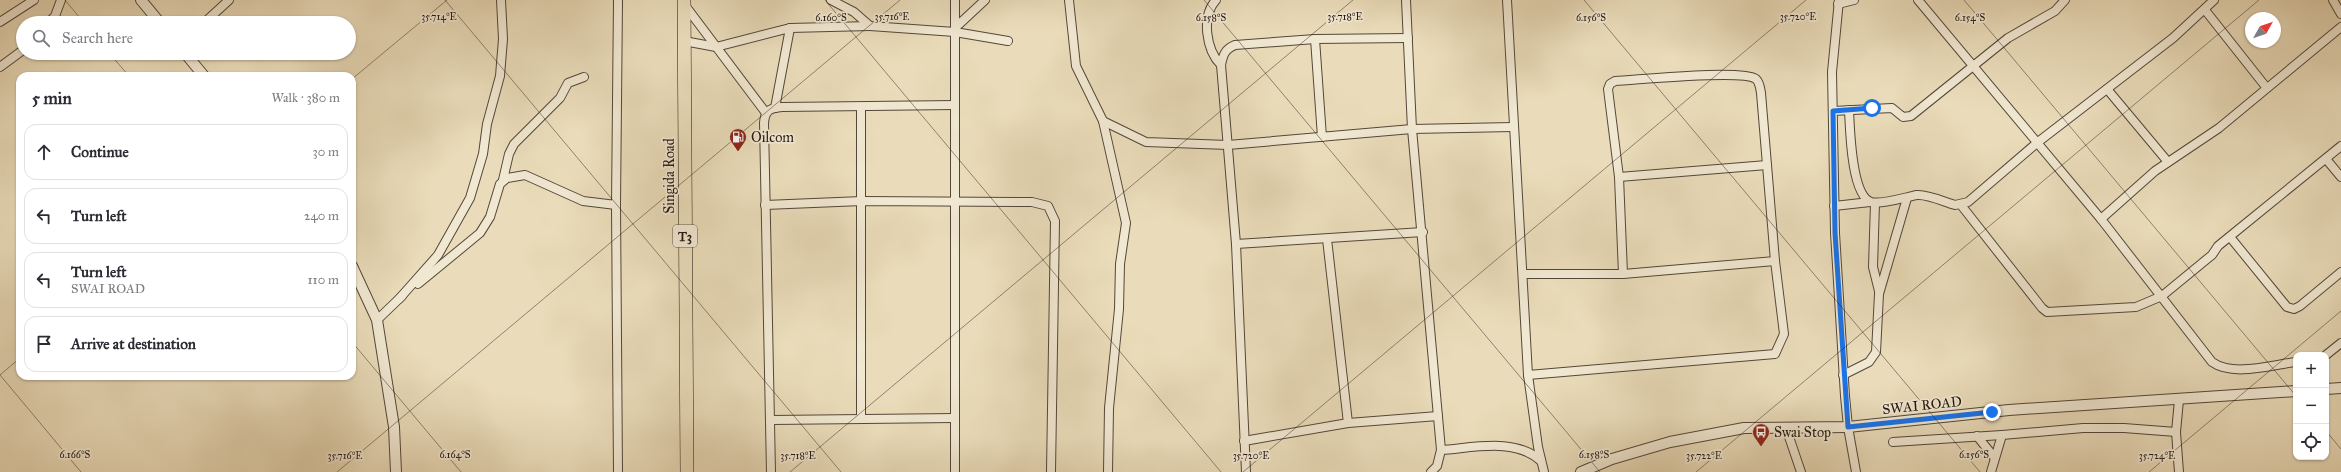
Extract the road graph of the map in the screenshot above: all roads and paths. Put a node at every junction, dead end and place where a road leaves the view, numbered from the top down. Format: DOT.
graph roads {
  1 [pos="34,0"];
  2 [pos="61,0"];
  3 [pos="141,0"];
  4 [pos="229,0"];
  5 [pos="501,0"];
  6 [pos="618,0"];
  7 [pos="831,0"];
  8 [pos="955,0"];
  9 [pos="986,0"];
  10 [pos="1070,0"];
  11 [pos="1216,0"];
  12 [pos="1406,0"];
  13 [pos="1506,0"];
  14 [pos="1854,0"];
  15 [pos="1918,0"];
  16 [pos="2065,0"];
  17 [pos="2214,0"];
  18 [pos="2333,0"];
  19 [pos="684,2"];
  20 [pos="1839,2"];
  21 [pos="2205,10"];
  22 [pos="2341,14"];
  23 [pos="54,16"];
  24 [pos="154,16"];
  25 [pos="212,16"];
  26 [pos="0,22"];
  27 [pos="870,26"];
  28 [pos="2341,27"];
  29 [pos="790,28"];
  30 [pos="956,30"];
  31 [pos="1408,38"];
  32 [pos="1315,39"];
  33 [pos="1008,41"];
  34 [pos="684,42"];
  35 [pos="716,47"];
  36 [pos="16,55"];
  37 [pos="191,60"];
  38 [pos="1221,65"];
  39 [pos="1973,66"];
  40 [pos="0,67"];
  41 [pos="201,72"];
  42 [pos="584,77"];
  43 [pos="2266,87"];
  44 [pos="2107,89"];
  45 [pos="955,105"];
  46 [pos="861,106"];
  47 [pos="775,108"];
  48 [pos="1849,110"];
  49 [pos="1833,111"];
  50 [pos="766,113"];
  51 [pos="1103,121"];
  52 [pos="1513,127"];
  53 [pos="1412,129"];
  54 [pos="1322,137"];
  55 [pos="2038,142"];
  56 [pos="1228,145"];
  57 [pos="2341,146"];
  58 [pos="2326,159"];
  59 [pos="2168,162"];
  60 [pos="1767,165"];
  61 [pos="2341,177"];
  62 [pos="1619,178"];
  63 [pos="503,180"];
  64 [pos="1907,198"];
  65 [pos="862,200"];
  66 [pos="955,202"];
  67 [pos="1873,202"];
  68 [pos="616,205"];
  69 [pos="765,205"];
  70 [pos="1961,205"];
  71 [pos="1834,206"];
  72 [pos="2101,219"];
  73 [pos="1423,232"];
  74 [pos="2230,237"];
  75 [pos="1327,239"];
  76 [pos="1236,244"];
  77 [pos="1775,261"];
  78 [pos="2341,272"];
  79 [pos="1524,274"];
  80 [pos="1623,274"];
  81 [pos="356,275"];
  82 [pos="1880,292"];
  83 [pos="2162,296"];
  84 [pos="399,299"];
  85 [pos="377,320"];
  86 [pos="2341,343"];
  87 [pos="2329,353"];
  88 [pos="2293,362"];
  89 [pos="1528,375"];
  90 [pos="1843,375"];
  91 [pos="2341,388"];
  92 [pos="2329,389"];
  93 [pos="2293,391"];
  94 [pos="2179,400"];
  95 [pos="1438,416"];
  96 [pos="955,418"];
  97 [pos="861,419"];
  98 [pos="772,420"];
  99 [pos="1348,423"];
  100 [pos="1848,427"];
  101 [pos="1786,428"];
  102 [pos="2176,432"];
  103 [pos="1976,436"];
  104 [pos="2002,436"];
  105 [pos="1244,441"];
  106 [pos="1892,442"];
  107 [pos="1441,450"];
  108 [pos="1994,457"];
  109 [pos="1541,461"];
  110 [pos="396,472"];
  111 [pos="618,472"];
  112 [pos="687,472"];
  113 [pos="771,472"];
  114 [pos="955,472"];
  115 [pos="1051,472"];
  116 [pos="1108,472"];
  117 [pos="1246,472"];
  118 [pos="1432,472"];
  119 [pos="1544,472"];
  120 [pos="1581,472"];
  121 [pos="1801,472"];
  122 [pos="1856,472"];
  123 [pos="1991,472"];
  124 [pos="2179,472"];
  1 -- 26 [label="street"];
  2 -- 23 [label="street"];
  3 -- 24 [label="street"];
  4 -- 25 [label="street"];
  5 -- 84 [label="street"];
  6 -- 68 [label="street"];
  7 -- 27 [label="street"];
  8 -- 30 [label="street"];
  9 -- 30 [label="street"];
  10 -- 51 [label="street"];
  11 -- 38 [label="street"];
  12 -- 31 [label="street"];
  13 -- 52 [label="street"];
  14 -- 20 [label="street"];
  15 -- 39 [label="street"];
  16 -- 39 [label="street"];
  17 -- 21 [label="street"];
  18 -- 22 [label="street"];
  19 -- 34 [label="highway, Singida Road / T3"];
  19 -- 35 [label="street"];
  20 -- 49 [label="street"];
  21 -- 43 [label="street"];
  21 -- 44 [label="street"];
  27 -- 29 [label="street"];
  27 -- 30 [label="street"];
  28 -- 43 [label="street"];
  29 -- 35 [label="street"];
  29 -- 47 [label="street"];
  30 -- 33 [label="street"];
  30 -- 45 [label="street"];
  31 -- 32 [label="street"];
  31 -- 53 [label="street"];
  32 -- 38 [label="street"];
  32 -- 54 [label="street"];
  34 -- 35 [label="street"];
  34 -- 112 [label="highway, Singida Road / T3"];
  35 -- 50 [label="street"];
  36 -- 40 [label="street"];
  37 -- 41 [label="street"];
  38 -- 56 [label="street"];
  39 -- 48 [label="street"];
  39 -- 55 [label="street"];
  42 -- 63 [label="street"];
  43 -- 59 [label="street"];
  44 -- 55 [label="street"];
  44 -- 59 [label="street"];
  45 -- 46 [label="street"];
  45 -- 66 [label="street"];
  46 -- 47 [label="street"];
  46 -- 65 [label="street"];
  47 -- 50 [label="street"];
  48 -- 49 [label="street"];
  48 -- 67 [label="street"];
  49 -- 71 [label="street"];
  50 -- 69 [label="street"];
  51 -- 56 [label="street"];
  51 -- 116 [label="street"];
  52 -- 53 [label="street"];
  52 -- 79 [label="street"];
  53 -- 54 [label="street"];
  53 -- 73 [label="street"];
  54 -- 56 [label="street"];
  55 -- 70 [label="street"];
  55 -- 72 [label="street"];
  56 -- 76 [label="street"];
  57 -- 58 [label="street"];
  58 -- 61 [label="street"];
  58 -- 74 [label="street"];
  59 -- 72 [label="street"];
  60 -- 62 [label="street"];
  60 -- 62 [label="street"];
  60 -- 77 [label="street"];
  62 -- 80 [label="street"];
  63 -- 68 [label="street"];
  63 -- 84 [label="street"];
  64 -- 67 [label="street"];
  64 -- 70 [label="street"];
  64 -- 82 [label="street"];
  65 -- 66 [label="street"];
  65 -- 69 [label="street"];
  65 -- 97 [label="street"];
  66 -- 96 [label="street"];
  66 -- 115 [label="street"];
  67 -- 71 [label="street"];
  67 -- 82 [label="street"];
  68 -- 111 [label="street"];
  69 -- 98 [label="street"];
  70 -- 83 [label="street"];
  71 -- 90 [label="street"];
  72 -- 83 [label="street"];
  73 -- 75 [label="street"];
  73 -- 95 [label="street"];
  74 -- 78 [label="street"];
  74 -- 83 [label="street"];
  75 -- 76 [label="street"];
  75 -- 99 [label="street"];
  76 -- 105 [label="street"];
  77 -- 80 [label="street"];
  77 -- 89 [label="street"];
  79 -- 80 [label="street"];
  79 -- 89 [label="street"];
  81 -- 85 [label="street"];
  82 -- 90 [label="street"];
  83 -- 88 [label="street"];
  84 -- 85 [label="street"];
  85 -- 110 [label="street"];
  86 -- 87 [label="street"];
  89 -- 109 [label="street"];
  90 -- 100 [label="street"];
  91 -- 92 [label="street"];
  93 -- 94 [label="street, SWAI ROAD"];
  94 -- 100 [label="street, SWAI ROAD"];
  94 -- 102 [label="street"];
  95 -- 99 [label="street"];
  95 -- 107 [label="street"];
  96 -- 97 [label="street"];
  96 -- 114 [label="street"];
  97 -- 98 [label="street"];
  98 -- 113 [label="street"];
  99 -- 105 [label="street"];
  100 -- 101 [label="street, SWAI ROAD"];
  100 -- 122 [label="street"];
  101 -- 120 [label="street, SWAI ROAD"];
  101 -- 121 [label="street"];
  102 -- 104 [label="street"];
  102 -- 124 [label="street"];
  103 -- 104 [label="street"];
  103 -- 106 [label="street"];
  103 -- 108 [label="street"];
  104 -- 108 [label="street"];
  105 -- 117 [label="street"];
  107 -- 109 [label="street"];
  107 -- 118 [label="street"];
  108 -- 123 [label="street"];
  109 -- 119 [label="street"];
}
